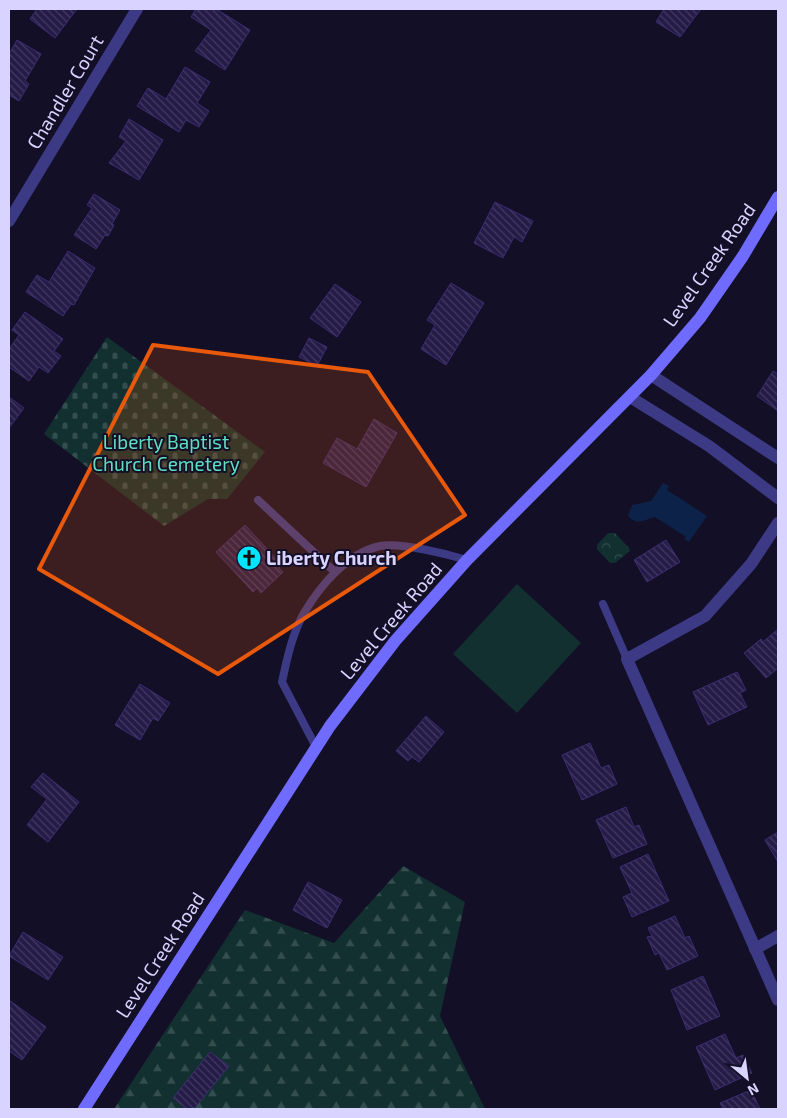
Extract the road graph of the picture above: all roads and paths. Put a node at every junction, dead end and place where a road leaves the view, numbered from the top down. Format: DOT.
graph roads {
  1 [pos="137,9"];
  2 [pos="778,197"];
  3 [pos="9,221"];
  4 [pos="651,375"];
  5 [pos="630,397"];
  6 [pos="778,458"];
  7 [pos="778,498"];
  8 [pos="258,500"];
  9 [pos="778,523"];
  10 [pos="467,560"];
  11 [pos="335,572"];
  12 [pos="603,604"];
  13 [pos="627,659"];
  14 [pos="316,747"];
  15 [pos="778,936"];
  16 [pos="755,948"];
  17 [pos="778,1000"];
  18 [pos="84,1109"];
  1 -- 3 [label="street, Chandler Court"];
  2 -- 4 [label="street, Level Creek Road"];
  4 -- 5 [label="street, Level Creek Road"];
  4 -- 6 [label="street"];
  5 -- 7 [label="street"];
  5 -- 10 [label="street, Level Creek Road"];
  8 -- 11 [label="lane"];
  9 -- 13 [label="street"];
  10 -- 11 [label="lane"];
  10 -- 14 [label="street, Level Creek Road"];
  11 -- 14 [label="lane"];
  12 -- 13 [label="lane"];
  13 -- 16 [label="street"];
  14 -- 18 [label="street, Level Creek Road"];
  15 -- 16 [label="street"];
  16 -- 17 [label="street"];
}
